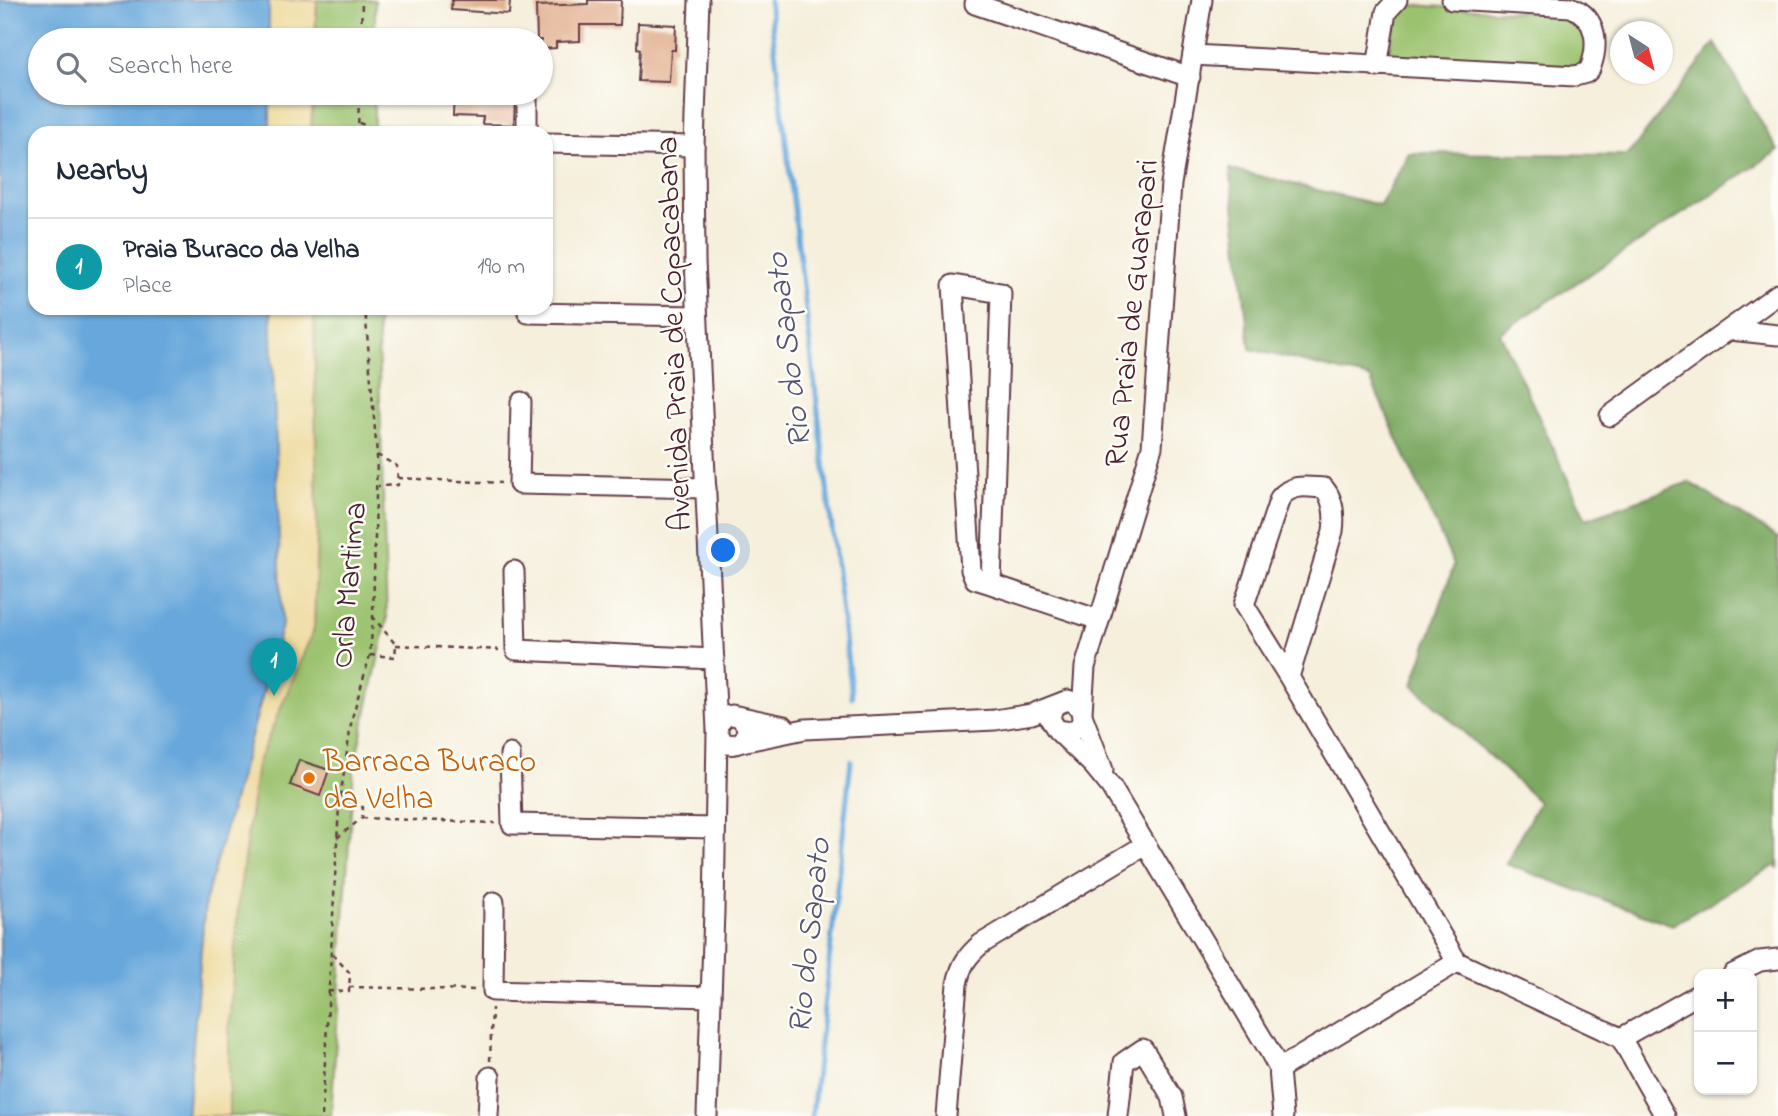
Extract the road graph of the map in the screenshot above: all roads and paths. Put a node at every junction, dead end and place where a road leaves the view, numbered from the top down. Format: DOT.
graph roads {
  1 [pos="362,0"];
  2 [pos="699,0"];
  3 [pos="976,0"];
  4 [pos="1202,0"];
  5 [pos="1396,0"];
  6 [pos="1452,0"];
  7 [pos="1015,8"];
  8 [pos="361,28"];
  9 [pos="1193,55"];
  10 [pos="1377,67"];
  11 [pos="1190,77"];
  12 [pos="359,105"];
  13 [pos="527,105"];
  14 [pos="358,123"];
  15 [pos="367,126"];
  16 [pos="527,126"];
  17 [pos="553,143"];
  18 [pos="694,146"];
  19 [pos="1778,294"];
  20 [pos="553,311"];
  21 [pos="366,315"];
  22 [pos="697,316"];
  23 [pos="1730,330"];
  24 [pos="1778,335"];
  25 [pos="521,402"];
  26 [pos="1610,416"];
  27 [pos="377,455"];
  28 [pos="398,478"];
  29 [pos="519,484"];
  30 [pos="378,486"];
  31 [pos="706,488"];
  32 [pos="514,571"];
  33 [pos="991,584"];
  34 [pos="373,617"];
  35 [pos="1099,620"];
  36 [pos="396,645"];
  37 [pos="516,650"];
  38 [pos="370,655"];
  39 [pos="715,663"];
  40 [pos="1085,667"];
  41 [pos="1289,677"];
  42 [pos="1055,705"];
  43 [pos="1082,713"];
  44 [pos="739,717"];
  45 [pos="995,720"];
  46 [pos="805,729"];
  47 [pos="717,731"];
  48 [pos="1058,731"];
  49 [pos="741,742"];
  50 [pos="510,754"];
  51 [pos="1111,787"];
  52 [pos="716,800"];
  53 [pos="339,806"];
  54 [pos="362,818"];
  55 [pos="512,824"];
  56 [pos="715,828"];
  57 [pos="335,839"];
  58 [pos="1145,845"];
  59 [pos="494,901"];
  60 [pos="330,951"];
  61 [pos="1457,962"];
  62 [pos="1776,962"];
  63 [pos="1743,969"];
  64 [pos="349,987"];
  65 [pos="328,991"];
  66 [pos="493,991"];
  67 [pos="711,997"];
  68 [pos="1694,997"];
  69 [pos="1621,1038"];
  70 [pos="1279,1069"];
  71 [pos="490,1077"];
  72 [pos="322,1116"];
  73 [pos="488,1116"];
  74 [pos="707,1116"];
  75 [pos="946,1116"];
  76 [pos="1118,1116"];
  77 [pos="1176,1116"];
  78 [pos="1283,1116"];
  79 [pos="1665,1116"];
  1 -- 8 [label="path"];
  2 -- 18 [label="street, Avenida Praia de Copacabana"];
  3 -- 7 [label="street"];
  4 -- 9 [label="street, Rua Praia de Guarapari"];
  5 -- 10 [label="street"];
  6 -- 10 [label="street"];
  7 -- 11 [label="street"];
  9 -- 10 [label="street"];
  9 -- 11 [label="street, Rua Praia de Guarapari"];
  11 -- 35 [label="street, Rua Praia de Guarapari"];
  12 -- 14 [label="path"];
  13 -- 16 [label="street"];
  14 -- 15 [label="path"];
  17 -- 18 [label="street"];
  18 -- 22 [label="street, Avenida Praia de Copacabana"];
  19 -- 23 [label="street"];
  20 -- 22 [label="street"];
  21 -- 27 [label="path, Orla Martima"];
  22 -- 31 [label="street, Avenida Praia de Copacabana"];
  23 -- 24 [label="street"];
  23 -- 26 [label="street"];
  25 -- 29 [label="street"];
  27 -- 28 [label="path"];
  27 -- 30 [label="path, Orla Martima"];
  28 -- 29 [label="path"];
  28 -- 30 [label="path"];
  29 -- 31 [label="street"];
  30 -- 34 [label="path, Orla Martima"];
  31 -- 39 [label="street, Avenida Praia de Copacabana"];
  32 -- 37 [label="street"];
  33 -- 33 [label="street"];
  33 -- 35 [label="street"];
  34 -- 36 [label="path"];
  34 -- 38 [label="path, Orla Martima"];
  35 -- 40 [label="street, Rua Praia de Guarapari"];
  36 -- 37 [label="path"];
  36 -- 38 [label="path"];
  37 -- 39 [label="street"];
  38 -- 53 [label="path, Orla Martima"];
  39 -- 44 [label="street, Avenida Praia de Copacabana"];
  39 -- 47 [label="street, Avenida Praia de Copacabana"];
  40 -- 42 [label="street, Rua Praia de Guarapari"];
  40 -- 43 [label="street, Rua Praia de Guarapari"];
  41 -- 41 [label="street"];
  41 -- 61 [label="street"];
  42 -- 43 [label="street"];
  42 -- 45 [label="street"];
  42 -- 48 [label="street"];
  43 -- 48 [label="street"];
  43 -- 51 [label="street, Rua Praia de Guarapari"];
  44 -- 46 [label="street"];
  44 -- 47 [label="street"];
  44 -- 49 [label="street"];
  45 -- 46 [label="street"];
  45 -- 48 [label="street"];
  46 -- 49 [label="street"];
  47 -- 49 [label="street"];
  47 -- 52 [label="street, Avenida Praia de Copacabana"];
  48 -- 51 [label="street, Rua Praia de Guarapari"];
  49 -- 52 [label="street, Avenida Praia de Copacabana"];
  50 -- 55 [label="street"];
  51 -- 58 [label="street, Rua Praia de Guarapari"];
  52 -- 56 [label="street, Avenida Praia de Copacabana"];
  53 -- 54 [label="path"];
  53 -- 57 [label="path, Orla Martima"];
  54 -- 55 [label="path"];
  54 -- 57 [label="path"];
  55 -- 56 [label="street"];
  56 -- 67 [label="street, Avenida Praia de Copacabana"];
  57 -- 60 [label="path, Orla Martima"];
  58 -- 70 [label="street, Rua Praia de Guarapari"];
  58 -- 75 [label="street"];
  59 -- 66 [label="street"];
  60 -- 64 [label="path"];
  60 -- 65 [label="path, Orla Martima"];
  61 -- 69 [label="street"];
  61 -- 70 [label="street"];
  62 -- 63 [label="street"];
  64 -- 65 [label="path"];
  64 -- 66 [label="path"];
  65 -- 72 [label="path, Orla Martima"];
  66 -- 67 [label="street"];
  66 -- 71 [label="path"];
  67 -- 74 [label="street, Avenida Praia de Copacabana"];
  68 -- 69 [label="street"];
  69 -- 79 [label="street"];
  70 -- 78 [label="street, Rua Praia de Guarapari"];
  71 -- 73 [label="street"];
  76 -- 77 [label="street"];
}
